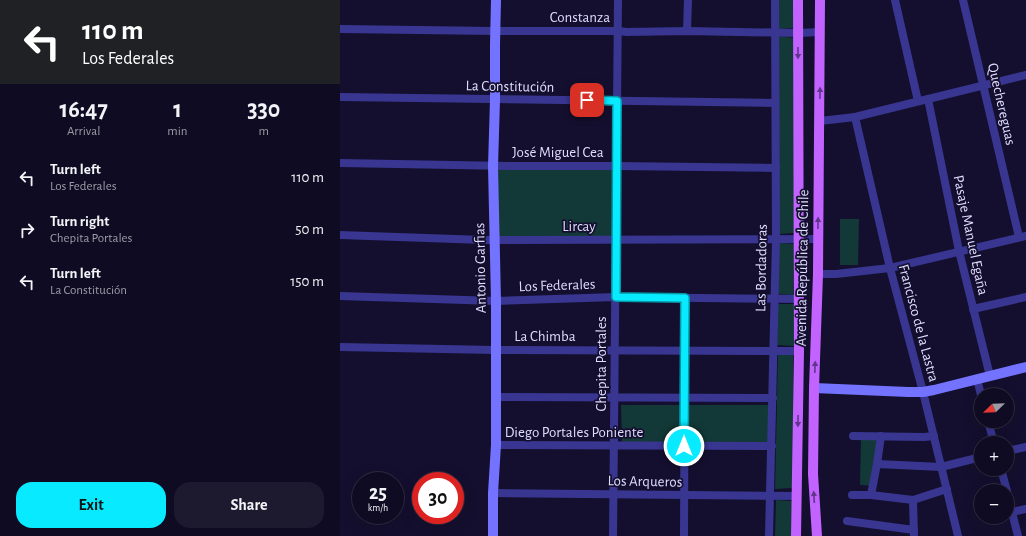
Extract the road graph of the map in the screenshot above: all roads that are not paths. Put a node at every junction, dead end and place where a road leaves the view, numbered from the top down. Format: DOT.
graph roads {
  1 [pos="496,0"];
  2 [pos="618,0"];
  3 [pos="688,0"];
  4 [pos="775,0"];
  5 [pos="798,0"];
  6 [pos="820,0"];
  7 [pos="895,0"];
  8 [pos="963,0"];
  9 [pos="340,29"];
  10 [pos="495,31"];
  11 [pos="618,31"];
  12 [pos="687,31"];
  13 [pos="775,32"];
  14 [pos="820,32"];
  15 [pos="798,33"];
  16 [pos="1026,75"];
  17 [pos="983,86"];
  18 [pos="340,97"];
  19 [pos="928,99"];
  20 [pos="495,100"];
  21 [pos="617,101"];
  22 [pos="918,101"];
  23 [pos="775,103"];
  24 [pos="855,117"];
  25 [pos="820,121"];
  26 [pos="340,163"];
  27 [pos="493,166"];
  28 [pos="617,166"];
  29 [pos="776,168"];
  30 [pos="340,235"];
  31 [pos="1023,237"];
  32 [pos="776,239"];
  33 [pos="798,239"];
  34 [pos="818,239"];
  35 [pos="494,240"];
  36 [pos="616,240"];
  37 [pos="959,252"];
  38 [pos="890,268"];
  39 [pos="818,274"];
  40 [pos="340,296"];
  41 [pos="1026,296"];
  42 [pos="616,297"];
  43 [pos="685,298"];
  44 [pos="798,299"];
  45 [pos="774,300"];
  46 [pos="496,301"];
  47 [pos="973,309"];
  48 [pos="340,347"];
  49 [pos="495,350"];
  50 [pos="685,350"];
  51 [pos="773,350"];
  52 [pos="615,351"];
  53 [pos="799,351"];
  54 [pos="1026,367"];
  55 [pos="990,376"];
  56 [pos="977,379"];
  57 [pos="814,388"];
  58 [pos="979,388"];
  59 [pos="923,392"];
  60 [pos="496,397"];
  61 [pos="615,397"];
  62 [pos="684,398"];
  63 [pos="773,398"];
  64 [pos="853,436"];
  65 [pos="881,436"];
  66 [pos="934,436"];
  67 [pos="496,445"];
  68 [pos="614,446"];
  69 [pos="684,446"];
  70 [pos="772,446"];
  71 [pos="1026,446"];
  72 [pos="1014,449"];
  73 [pos="974,459"];
  74 [pos="877,464"];
  75 [pos="941,467"];
  76 [pos="947,490"];
  77 [pos="493,493"];
  78 [pos="614,494"];
  79 [pos="684,495"];
  80 [pos="852,495"];
  81 [pos="770,496"];
  82 [pos="796,496"];
  83 [pos="871,496"];
  84 [pos="913,500"];
  85 [pos="1026,509"];
  86 [pos="1014,512"];
  87 [pos="1014,520"];
  88 [pos="846,521"];
  89 [pos="914,533"];
  90 [pos="493,536"];
  91 [pos="614,536"];
  92 [pos="684,536"];
  93 [pos="769,536"];
  94 [pos="796,536"];
  95 [pos="817,536"];
  96 [pos="958,536"];
  97 [pos="1018,536"];
  1 -- 10 [label="street, Antonio Garfias"];
  2 -- 11 [label="street, Chepita Portales"];
  3 -- 12 [label="street"];
  4 -- 13 [label="street, Las Bordadoras"];
  5 -- 15 [label="main road, Avenida República de Chile"];
  6 -- 14 [label="main road, Avenida República de Chile"];
  7 -- 22 [label="street"];
  8 -- 17 [label="street, Quechereguas"];
  9 -- 10 [label="street, Constanza"];
  10 -- 11 [label="street, Constanza"];
  10 -- 20 [label="street, Antonio Garfias"];
  11 -- 12 [label="street, Constanza"];
  11 -- 21 [label="street, Chepita Portales"];
  12 -- 13 [label="street, Constanza"];
  13 -- 15 [label="street, Constanza"];
  13 -- 23 [label="street, Las Bordadoras"];
  14 -- 15 [label="street, Constanza"];
  25 -- 14 [label="main road, Avenida República de Chile, one-way"];
  15 -- 33 [label="main road, Avenida República de Chile, one-way"];
  16 -- 17 [label="street"];
  17 -- 19 [label="street"];
  17 -- 31 [label="street, Quechereguas"];
  18 -- 20 [label="street, La Constitución"];
  19 -- 22 [label="street"];
  19 -- 37 [label="street, Pasaje Manuel Egaña"];
  20 -- 21 [label="street, La Constitución"];
  20 -- 27 [label="street, Antonio Garfias"];
  21 -- 23 [label="street, La Constitución"];
  21 -- 28 [label="street, Chepita Portales"];
  22 -- 24 [label="street"];
  23 -- 29 [label="street, Las Bordadoras"];
  24 -- 25 [label="street"];
  24 -- 38 [label="street, Francisco de la Lastra"];
  34 -- 25 [label="main road, Avenida República de Chile, one-way"];
  26 -- 27 [label="street, José Miguel Cea"];
  27 -- 28 [label="street, José Miguel Cea"];
  27 -- 35 [label="street, Antonio Garfias"];
  28 -- 29 [label="street, José Miguel Cea"];
  28 -- 36 [label="street, Chepita Portales"];
  29 -- 32 [label="street, Las Bordadoras"];
  30 -- 35 [label="street, Lircay"];
  31 -- 37 [label="street"];
  32 -- 33 [label="street, Lircay"];
  32 -- 36 [label="street, Lircay"];
  32 -- 45 [label="street, Las Bordadoras"];
  33 -- 34 [label="street, Lircay"];
  33 -- 44 [label="main road, Avenida República de Chile"];
  34 -- 39 [label="main road, Avenida República de Chile"];
  35 -- 36 [label="street, Lircay"];
  35 -- 46 [label="street, Antonio Garfias"];
  36 -- 42 [label="street, Chepita Portales"];
  37 -- 38 [label="street"];
  37 -- 47 [label="street, Pasaje Manuel Egaña"];
  38 -- 39 [label="street"];
  38 -- 59 [label="street, Francisco de la Lastra"];
  57 -- 39 [label="main road, Avenida República de Chile, one-way"];
  40 -- 46 [label="street, Los Federales"];
  41 -- 47 [label="street"];
  42 -- 43 [label="street, Los Federales"];
  42 -- 46 [label="street, Los Federales"];
  42 -- 52 [label="street, Chepita Portales"];
  43 -- 45 [label="street, Los Federales"];
  43 -- 50 [label="street"];
  44 -- 45 [label="street, Los Federales"];
  44 -- 53 [label="main road, Avenida República de Chile"];
  45 -- 51 [label="street, Las Bordadoras"];
  46 -- 49 [label="street, Antonio Garfias"];
  47 -- 55 [label="street, Pasaje Manuel Egaña"];
  48 -- 49 [label="street, La Chimba"];
  49 -- 52 [label="street, La Chimba"];
  49 -- 60 [label="street, Antonio Garfias"];
  50 -- 51 [label="street, La Chimba"];
  50 -- 52 [label="street, La Chimba"];
  50 -- 62 [label="street"];
  51 -- 53 [label="street, La Chimba"];
  51 -- 63 [label="street, Las Bordadoras"];
  52 -- 61 [label="street, Chepita Portales"];
  53 -- 82 [label="main road, Avenida República de Chile, one-way"];
  54 -- 55 [label="street"];
  55 -- 56 [label="street"];
  56 -- 58 [label="street"];
  56 -- 59 [label="street"];
  57 -- 59 [label="street"];
  95 -- 57 [label="main road, Avenida República de Chile, one-way"];
  59 -- 66 [label="street, Francisco de la Lastra"];
  60 -- 61 [label="street"];
  60 -- 67 [label="street, Antonio Garfias"];
  61 -- 62 [label="street"];
  61 -- 68 [label="street, Chepita Portales"];
  62 -- 63 [label="street"];
  62 -- 69 [label="street"];
  63 -- 70 [label="street, Las Bordadoras"];
  64 -- 65 [label="street"];
  65 -- 66 [label="street"];
  65 -- 74 [label="street"];
  66 -- 75 [label="street, Francisco de la Lastra"];
  67 -- 68 [label="street, Diego Portales Poniente"];
  67 -- 77 [label="street, Antonio Garfias"];
  68 -- 69 [label="street, Diego Portales Poniente"];
  68 -- 78 [label="street, Chepita Portales"];
  69 -- 70 [label="street, Diego Portales Poniente"];
  69 -- 79 [label="street"];
  70 -- 81 [label="street, Las Bordadoras"];
  71 -- 72 [label="street"];
  73 -- 75 [label="street"];
  74 -- 75 [label="street"];
  74 -- 83 [label="street"];
  75 -- 76 [label="street, Francisco de la Lastra"];
  76 -- 84 [label="street"];
  76 -- 96 [label="street, Francisco de la Lastra"];
  77 -- 78 [label="street, Los Arqueros"];
  77 -- 90 [label="street, Antonio Garfias"];
  78 -- 79 [label="street, Los Arqueros"];
  78 -- 91 [label="street, Chepita Portales"];
  79 -- 81 [label="street, Los Arqueros"];
  79 -- 92 [label="street"];
  80 -- 83 [label="street"];
  81 -- 82 [label="street, Los Arqueros"];
  81 -- 93 [label="street, Las Bordadoras"];
  82 -- 94 [label="main road, Avenida República de Chile"];
  83 -- 84 [label="street"];
  84 -- 89 [label="street"];
  85 -- 86 [label="street"];
  87 -- 97 [label="street"];
  88 -- 89 [label="street"];
}
